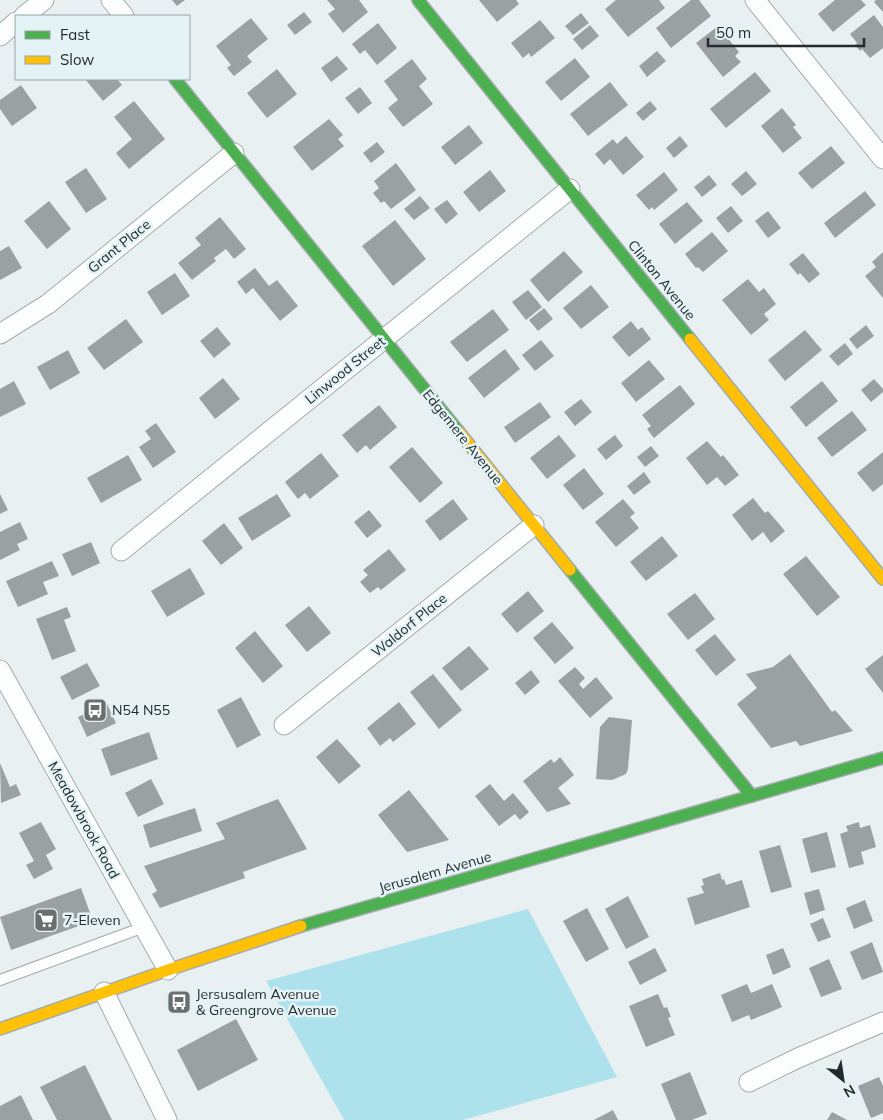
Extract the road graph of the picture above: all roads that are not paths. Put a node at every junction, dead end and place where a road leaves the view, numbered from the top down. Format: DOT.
graph roads {
  1 [pos="44,0"];
  2 [pos="111,0"];
  3 [pos="418,0"];
  4 [pos="755,0"];
  5 [pos="25,15"];
  6 [pos="123,15"];
  7 [pos="15,23"];
  8 [pos="0,36"];
  9 [pos="175,80"];
  10 [pos="234,153"];
  11 [pos="883,159"];
  12 [pos="570,189"];
  13 [pos="0,334"];
  14 [pos="384,339"];
  15 [pos="534,525"];
  16 [pos="121,551"];
  17 [pos="883,579"];
  18 [pos="0,670"];
  19 [pos="284,725"];
  20 [pos="883,758"];
  21 [pos="752,796"];
  22 [pos="144,927"];
  23 [pos="168,970"];
  24 [pos="0,980"];
  25 [pos="104,992"];
  26 [pos="883,1022"];
  27 [pos="1,1028"];
  28 [pos="749,1082"];
  29 [pos="167,1120"];
  1 -- 5 [label="street"];
  2 -- 6 [label="street"];
  3 -- 12 [label="street, Clinton Avenue"];
  4 -- 11 [label="street"];
  7 -- 8 [label="street"];
  9 -- 10 [label="street, Edgemere Avenue"];
  10 -- 13 [label="street, Grant Place"];
  10 -- 14 [label="street, Edgemere Avenue"];
  12 -- 14 [label="street, Linwood Street"];
  12 -- 17 [label="street, Clinton Avenue"];
  14 -- 15 [label="street, Edgemere Avenue"];
  14 -- 16 [label="street, Linwood Street"];
  15 -- 19 [label="street, Waldorf Place"];
  15 -- 21 [label="street, Edgemere Avenue"];
  18 -- 22 [label="street, Meadowbrook Road"];
  20 -- 21 [label="street, Jerusalem Avenue"];
  21 -- 23 [label="street, Jerusalem Avenue"];
  22 -- 23 [label="street, Meadowbrook Road"];
  22 -- 24 [label="lane"];
  23 -- 25 [label="street, Jerusalem Avenue"];
  25 -- 27 [label="street, Jerusalem Avenue"];
  25 -- 29 [label="street"];
  26 -- 28 [label="street"];
}
